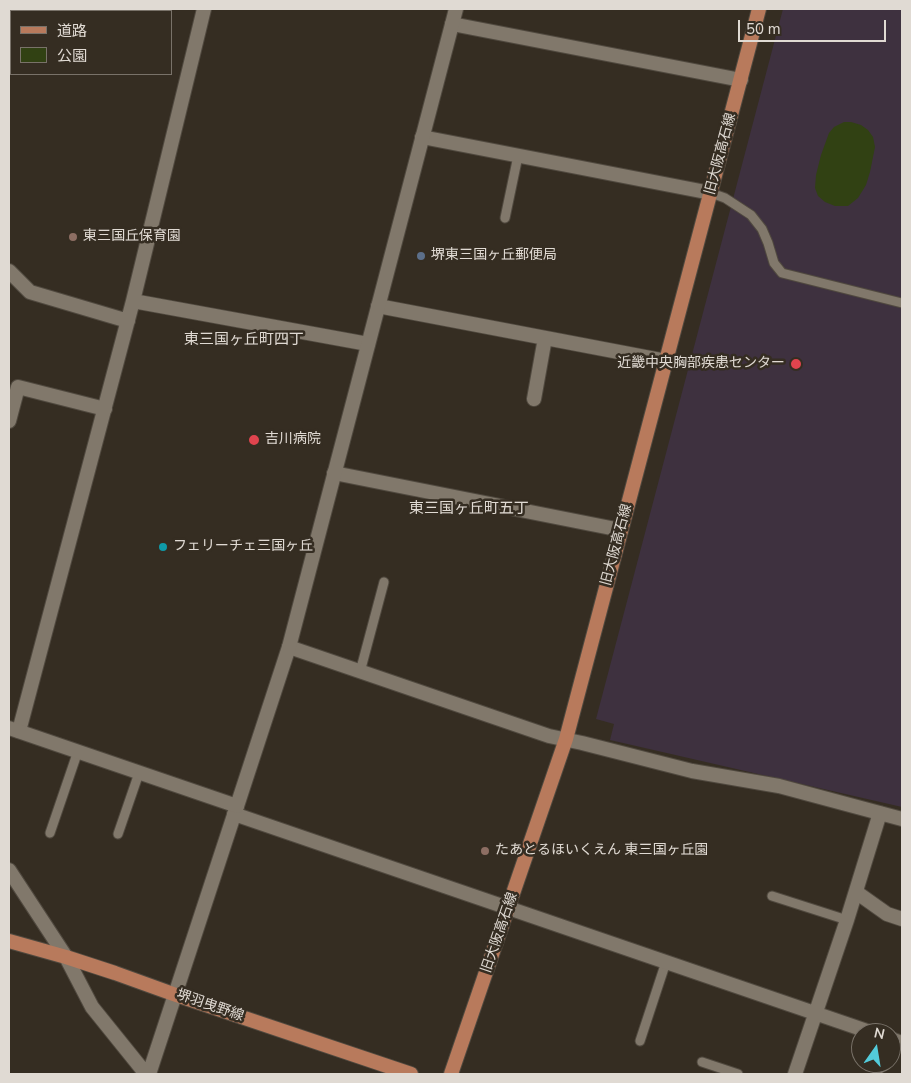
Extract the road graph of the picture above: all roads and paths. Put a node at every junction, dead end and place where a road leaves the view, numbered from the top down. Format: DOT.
graph roads {
  1 [pos="204,9"];
  2 [pos="456,9"];
  3 [pos="759,9"];
  4 [pos="452,24"];
  5 [pos="741,80"];
  6 [pos="422,137"];
  7 [pos="518,156"];
  8 [pos="711,194"];
  9 [pos="505,218"];
  10 [pos="9,271"];
  11 [pos="134,301"];
  12 [pos="902,303"];
  13 [pos="378,306"];
  14 [pos="128,321"];
  15 [pos="545,338"];
  16 [pos="368,344"];
  17 [pos="666,361"];
  18 [pos="534,399"];
  19 [pos="104,409"];
  20 [pos="9,421"];
  21 [pos="334,473"];
  22 [pos="621,530"];
  23 [pos="384,582"];
  24 [pos="288,647"];
  25 [pos="360,672"];
  26 [pos="14,729"];
  27 [pos="566,739"];
  28 [pos="78,752"];
  29 [pos="139,773"];
  30 [pos="235,810"];
  31 [pos="880,813"];
  32 [pos="902,819"];
  33 [pos="50,833"];
  34 [pos="118,834"];
  35 [pos="9,870"];
  36 [pos="856,892"];
  37 [pos="772,896"];
  38 [pos="509,908"];
  39 [pos="847,920"];
  40 [pos="902,920"];
  41 [pos="9,941"];
  42 [pos="66,957"];
  43 [pos="666,962"];
  44 [pos="176,995"];
  45 [pos="816,1014"];
  46 [pos="851,1026"];
  47 [pos="640,1041"];
  48 [pos="702,1062"];
  49 [pos="148,1074"];
  50 [pos="411,1074"];
  51 [pos="451,1074"];
  52 [pos="738,1074"];
  53 [pos="795,1074"];
  1 -- 11 [label="street"];
  2 -- 4 [label="street"];
  3 -- 5 [label="main road, 旧大阪高石線"];
  4 -- 5 [label="street"];
  4 -- 6 [label="street"];
  5 -- 8 [label="main road, 旧大阪高石線"];
  6 -- 7 [label="street"];
  6 -- 13 [label="street"];
  7 -- 8 [label="street"];
  7 -- 9 [label="lane"];
  8 -- 12 [label="lane"];
  8 -- 17 [label="main road, 旧大阪高石線"];
  10 -- 14 [label="street"];
  11 -- 14 [label="street"];
  11 -- 16 [label="street"];
  13 -- 15 [label="street"];
  13 -- 16 [label="street"];
  14 -- 19 [label="street"];
  15 -- 17 [label="street"];
  15 -- 18 [label="street"];
  16 -- 21 [label="street"];
  17 -- 22 [label="main road, 旧大阪高石線"];
  19 -- 20 [label="street"];
  19 -- 26 [label="street"];
  21 -- 22 [label="street"];
  21 -- 24 [label="street"];
  22 -- 27 [label="main road, 旧大阪高石線"];
  23 -- 25 [label="lane"];
  24 -- 25 [label="street"];
  24 -- 30 [label="street"];
  25 -- 27 [label="street"];
  26 -- 28 [label="street"];
  27 -- 31 [label="street"];
  27 -- 38 [label="main road, 旧大阪高石線"];
  28 -- 29 [label="street"];
  28 -- 33 [label="lane"];
  29 -- 30 [label="street"];
  29 -- 34 [label="lane"];
  30 -- 38 [label="street"];
  30 -- 44 [label="street"];
  31 -- 32 [label="street"];
  31 -- 36 [label="street"];
  35 -- 42 [label="street"];
  36 -- 39 [label="street"];
  36 -- 40 [label="street"];
  37 -- 39 [label="lane"];
  38 -- 43 [label="street"];
  38 -- 51 [label="main road, 旧大阪高石線"];
  39 -- 45 [label="street"];
  41 -- 42 [label="main road, 堺羽曳野線"];
  42 -- 44 [label="main road, 堺羽曳野線"];
  42 -- 49 [label="street"];
  43 -- 45 [label="street"];
  43 -- 47 [label="lane"];
  44 -- 49 [label="street"];
  44 -- 50 [label="main road, 堺羽曳野線"];
  45 -- 46 [label="street"];
  45 -- 53 [label="street"];
  48 -- 52 [label="lane"];
}
